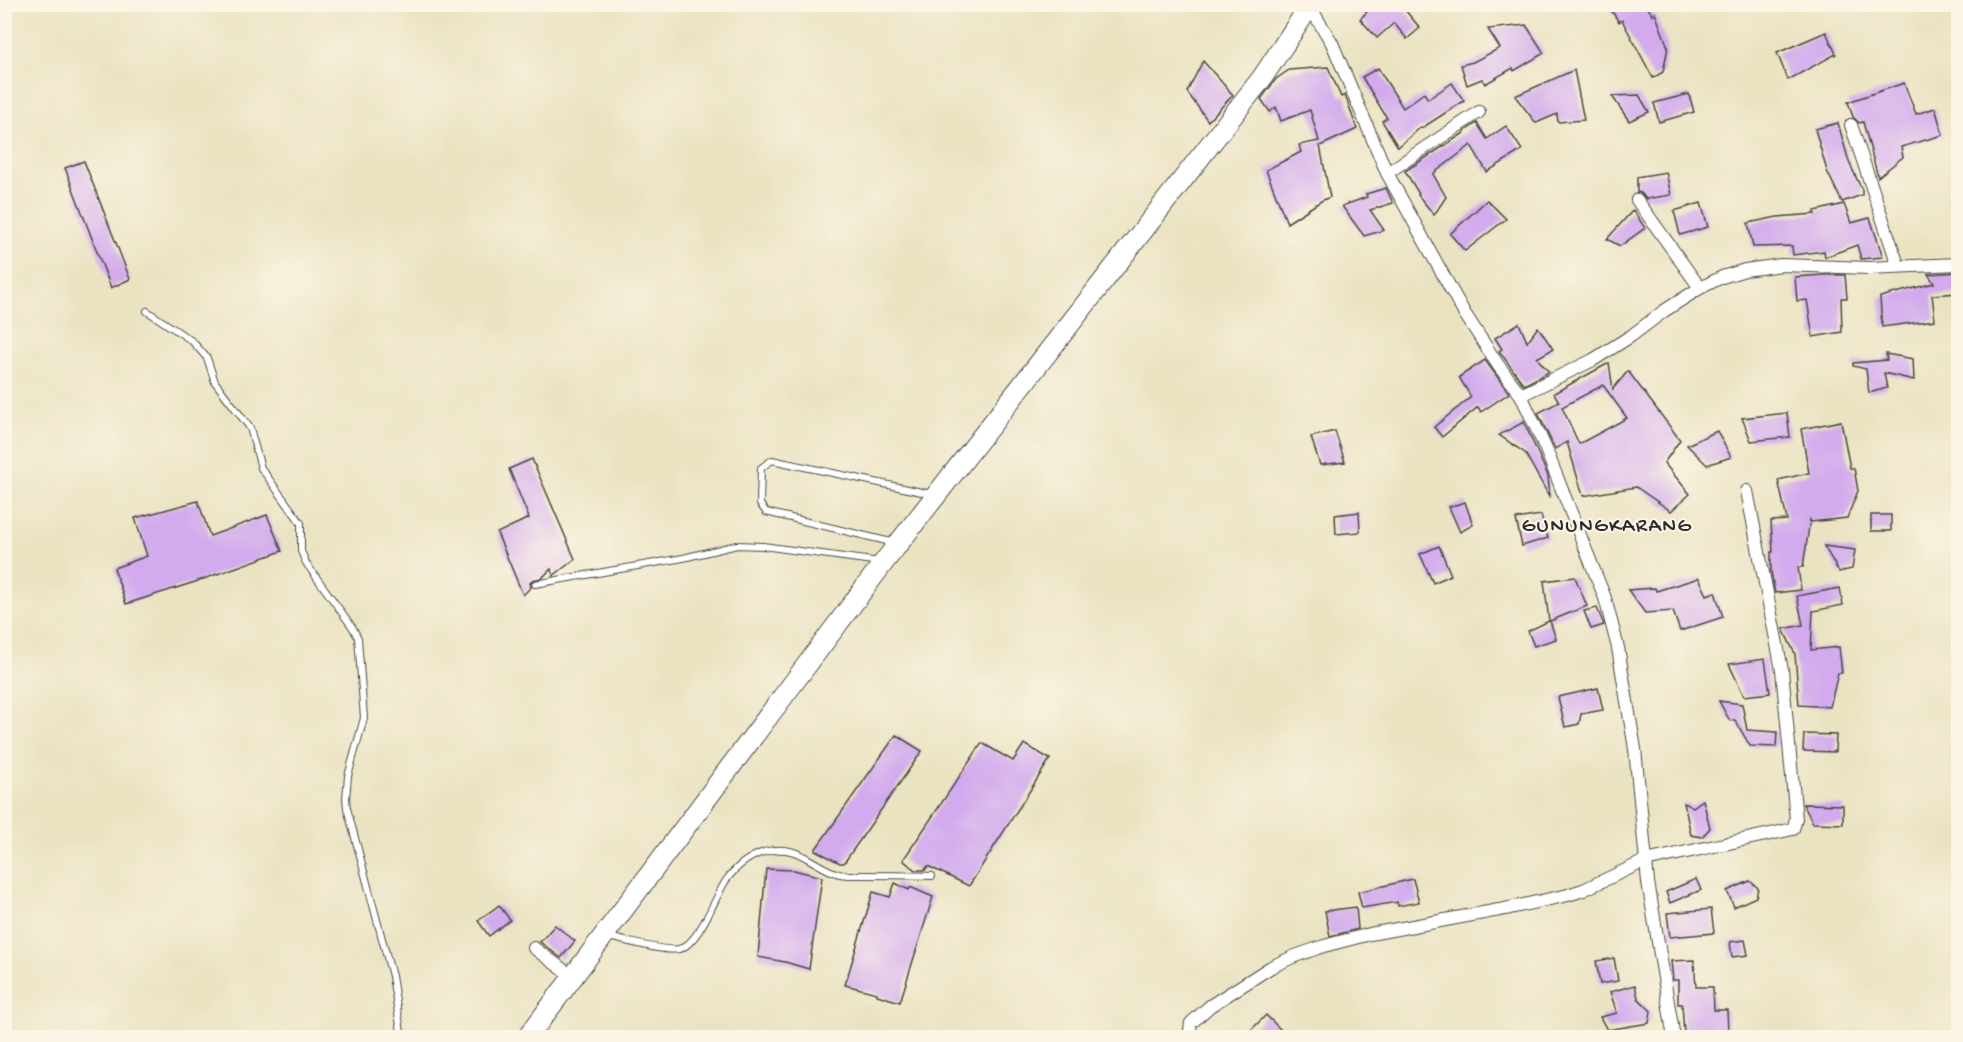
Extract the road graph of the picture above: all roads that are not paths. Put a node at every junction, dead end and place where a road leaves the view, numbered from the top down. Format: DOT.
graph roads {
  1 [pos="1310,6"];
  2 [pos="1479,112"];
  3 [pos="1851,125"];
  4 [pos="1387,173"];
  5 [pos="1637,200"];
  6 [pos="1959,264"];
  7 [pos="1898,266"];
  8 [pos="1700,288"];
  9 [pos="147,311"];
  10 [pos="1521,396"];
  11 [pos="1748,491"];
  12 [pos="936,495"];
  13 [pos="898,544"];
  14 [pos="884,562"];
  15 [pos="535,584"];
  16 [pos="1646,861"];
  17 [pos="932,876"];
  18 [pos="604,936"];
  19 [pos="534,948"];
  20 [pos="573,977"];
  21 [pos="402,1038"];
  22 [pos="527,1038"];
  23 [pos="1189,1038"];
  24 [pos="1674,1038"];
  1 -- 4 [label="street"];
  1 -- 12 [label="main road"];
  2 -- 4 [label="street"];
  3 -- 7 [label="street"];
  4 -- 10 [label="street"];
  5 -- 8 [label="street"];
  6 -- 7 [label="street"];
  7 -- 8 [label="street"];
  8 -- 10 [label="street"];
  9 -- 21 [label="lane"];
  10 -- 16 [label="street"];
  11 -- 16 [label="street"];
  12 -- 13 [label="main road"];
  12 -- 13 [label="lane"];
  13 -- 14 [label="main road"];
  14 -- 15 [label="lane"];
  14 -- 18 [label="main road"];
  16 -- 23 [label="street"];
  16 -- 24 [label="street"];
  17 -- 18 [label="lane"];
  18 -- 20 [label="main road"];
  19 -- 20 [label="street"];
  20 -- 22 [label="main road"];
}
